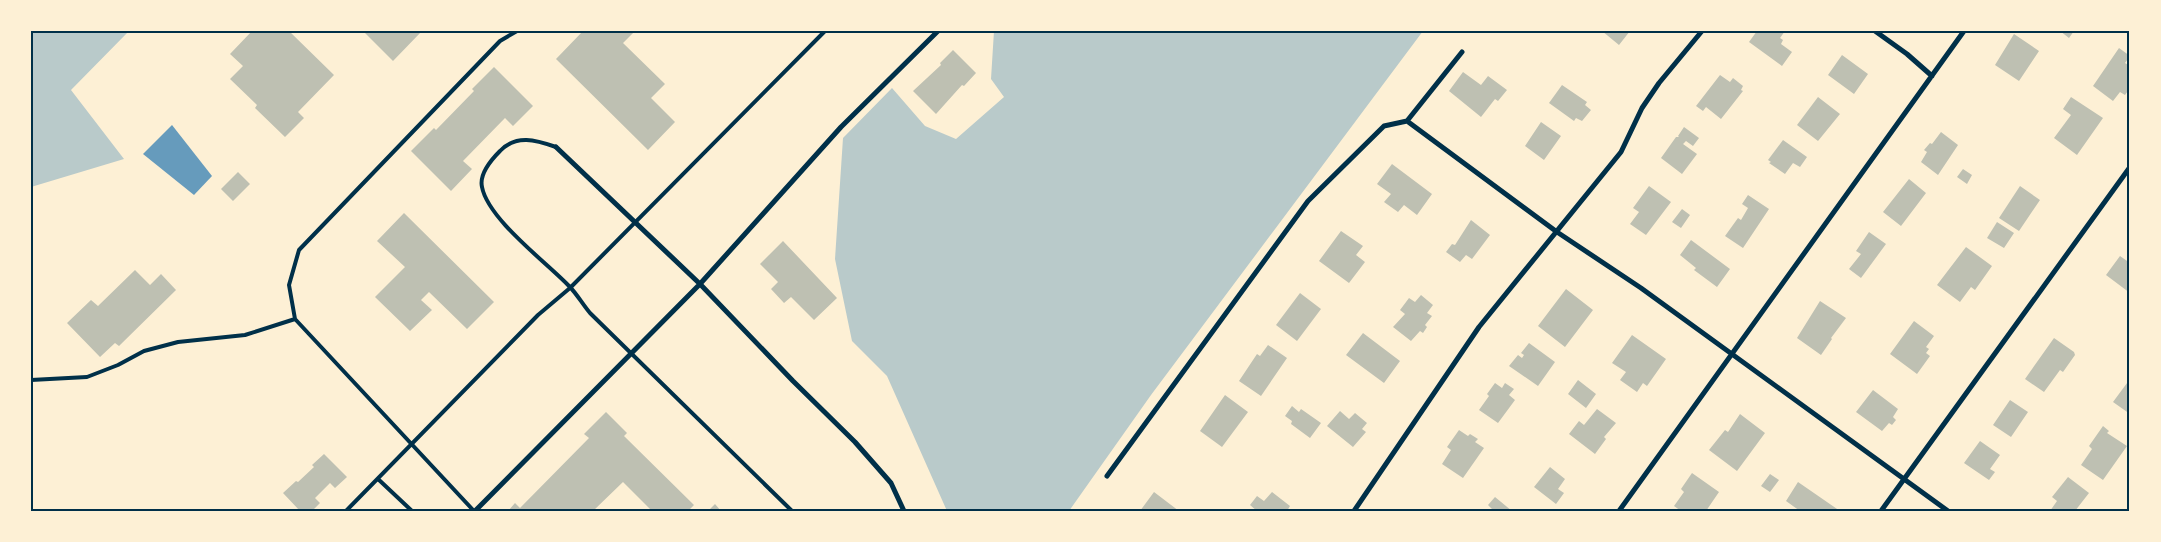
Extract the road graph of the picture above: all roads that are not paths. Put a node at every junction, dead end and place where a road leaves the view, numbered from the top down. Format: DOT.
graph roads {
  1 [pos="517,31"];
  2 [pos="825,31"];
  3 [pos="938,31"];
  4 [pos="1702,31"];
  5 [pos="1875,31"];
  6 [pos="1964,31"];
  7 [pos="1462,52"];
  8 [pos="1932,76"];
  9 [pos="1407,121"];
  10 [pos="556,147"];
  11 [pos="2130,168"];
  12 [pos="636,222"];
  13 [pos="1557,232"];
  14 [pos="700,284"];
  15 [pos="570,288"];
  16 [pos="295,319"];
  17 [pos="632,353"];
  18 [pos="1732,354"];
  19 [pos="31,380"];
  20 [pos="412,444"];
  21 [pos="1107,476"];
  22 [pos="378,479"];
  23 [pos="1904,479"];
  24 [pos="346,511"];
  25 [pos="412,511"];
  26 [pos="475,511"];
  27 [pos="792,511"];
  28 [pos="904,511"];
  29 [pos="1354,511"];
  30 [pos="1619,511"];
  31 [pos="1881,511"];
  32 [pos="1948,511"];
  1 -- 16 [label="lane"];
  2 -- 12 [label="lane"];
  3 -- 14 [label="street"];
  4 -- 13 [label="street"];
  5 -- 8 [label="street"];
  6 -- 8 [label="street"];
  7 -- 9 [label="street"];
  8 -- 18 [label="street"];
  9 -- 13 [label="street"];
  9 -- 21 [label="street"];
  10 -- 12 [label="street"];
  10 -- 15 [label="lane"];
  11 -- 23 [label="street"];
  12 -- 14 [label="street"];
  12 -- 15 [label="lane"];
  13 -- 18 [label="street"];
  13 -- 29 [label="street"];
  14 -- 17 [label="street"];
  14 -- 28 [label="street"];
  15 -- 17 [label="lane"];
  15 -- 20 [label="lane"];
  16 -- 19 [label="lane"];
  16 -- 20 [label="lane"];
  17 -- 26 [label="street"];
  17 -- 27 [label="lane"];
  18 -- 23 [label="street"];
  18 -- 30 [label="street"];
  20 -- 22 [label="lane"];
  20 -- 26 [label="lane"];
  22 -- 24 [label="lane"];
  22 -- 25 [label="lane"];
  23 -- 31 [label="street"];
  23 -- 32 [label="street"];
}
